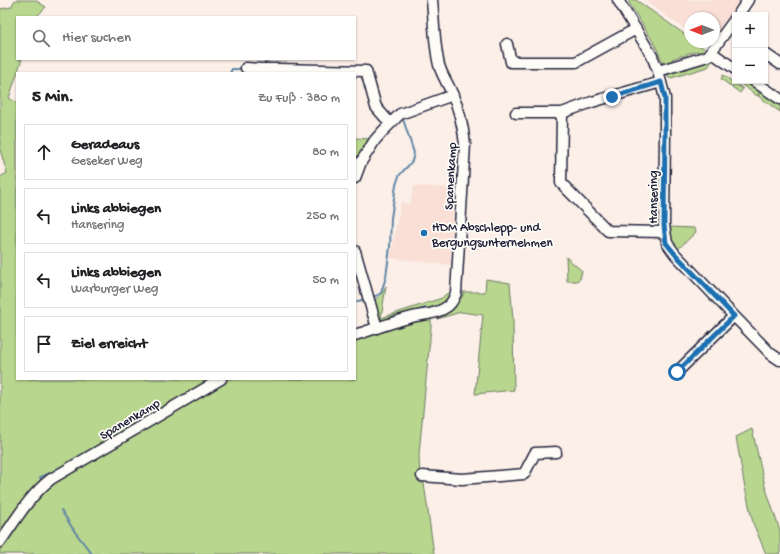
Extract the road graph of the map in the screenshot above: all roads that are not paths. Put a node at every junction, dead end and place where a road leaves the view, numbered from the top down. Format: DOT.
graph roads {
  1 [pos="432,0"];
  2 [pos="618,0"];
  3 [pos="748,0"];
  4 [pos="740,12"];
  5 [pos="732,23"];
  6 [pos="636,30"];
  7 [pos="507,44"];
  8 [pos="711,52"];
  9 [pos="768,55"];
  10 [pos="780,64"];
  11 [pos="732,67"];
  12 [pos="246,68"];
  13 [pos="260,71"];
  14 [pos="278,71"];
  15 [pos="658,71"];
  16 [pos="312,72"];
  17 [pos="661,82"];
  18 [pos="758,84"];
  19 [pos="453,94"];
  20 [pos="780,99"];
  21 [pos="516,113"];
  22 [pos="562,113"];
  23 [pos="390,123"];
  24 [pos="356,175"];
  25 [pos="664,232"];
  26 [pos="357,263"];
  27 [pos="734,316"];
  28 [pos="375,329"];
  29 [pos="356,335"];
  30 [pos="780,360"];
  31 [pos="677,372"];
  32 [pos="219,380"];
  33 [pos="556,452"];
  34 [pos="422,476"];
  35 [pos="0,542"];
  1 -- 19 [label="street, Spanenkamp"];
  2 -- 6 [label="street, Hansering"];
  3 -- 4 [label="street"];
  5 -- 8 [label="street"];
  6 -- 7 [label="street"];
  6 -- 15 [label="street, Hansering"];
  8 -- 11 [label="street"];
  8 -- 15 [label="street"];
  9 -- 10 [label="street"];
  12 -- 13 [label="street"];
  13 -- 14 [label="street"];
  14 -- 16 [label="street"];
  15 -- 17 [label="street, Hansering"];
  16 -- 23 [label="street"];
  17 -- 22 [label="street"];
  17 -- 25 [label="street, Hansering"];
  18 -- 20 [label="street"];
  19 -- 23 [label="street"];
  19 -- 28 [label="street, Spanenkamp"];
  21 -- 22 [label="street"];
  22 -- 25 [label="street"];
  23 -- 24 [label="street"];
  25 -- 27 [label="street, Hansering"];
  26 -- 28 [label="street"];
  27 -- 30 [label="street, Hansering"];
  27 -- 31 [label="street"];
  28 -- 29 [label="street, Spanenkamp"];
  32 -- 35 [label="street, Spanenkamp"];
  33 -- 34 [label="street"];
}
